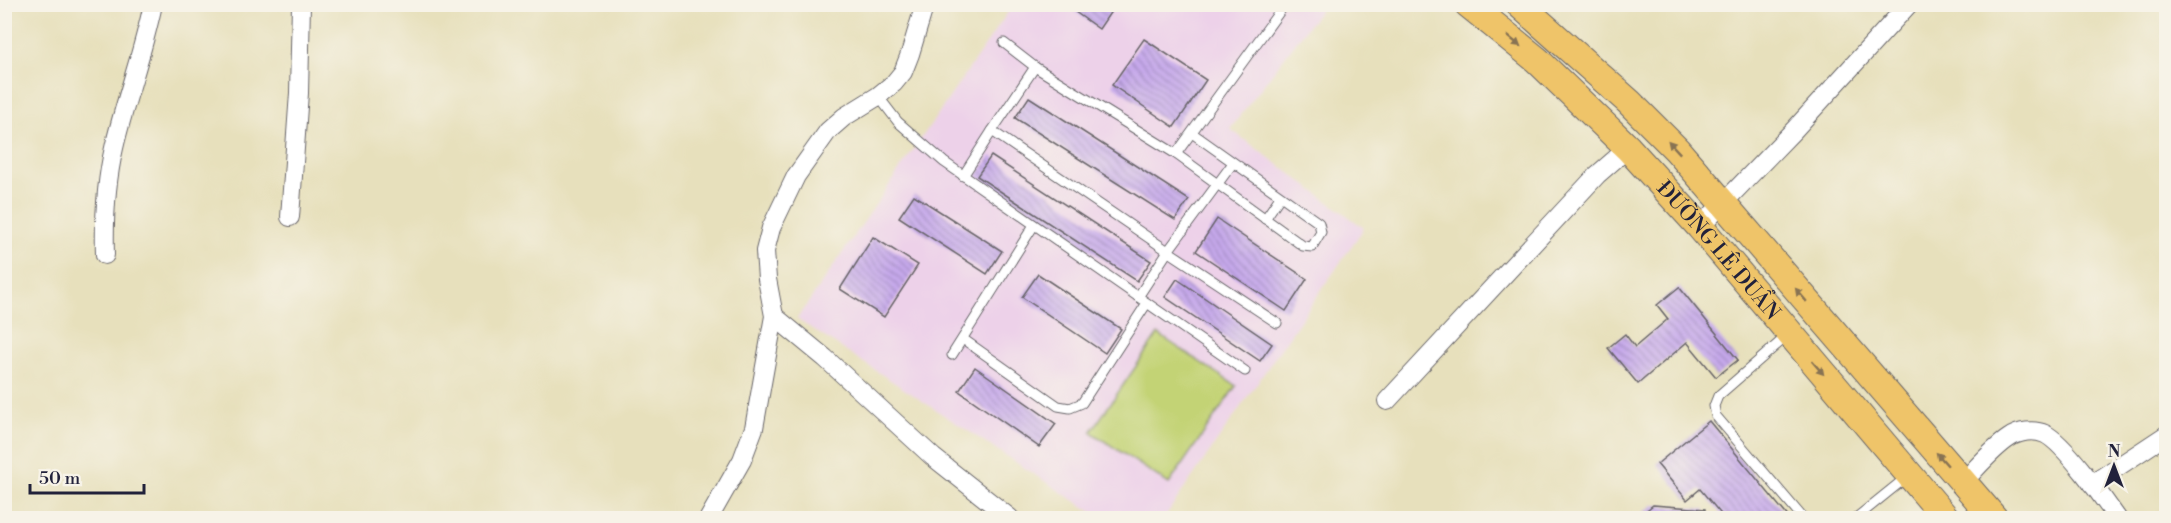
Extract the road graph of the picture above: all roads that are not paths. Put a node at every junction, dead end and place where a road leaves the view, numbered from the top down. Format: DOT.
graph roads {
  1 [pos="153,4"];
  2 [pos="301,4"];
  3 [pos="924,4"];
  4 [pos="1284,4"];
  5 [pos="1468,4"];
  6 [pos="1519,4"];
  7 [pos="1909,4"];
  8 [pos="1004,43"];
  9 [pos="1035,67"];
  10 [pos="878,96"];
  11 [pos="992,131"];
  12 [pos="1192,133"];
  13 [pos="1628,148"];
  14 [pos="1176,154"];
  15 [pos="1233,163"];
  16 [pos="963,176"];
  17 [pos="1218,185"];
  18 [pos="1280,197"];
  19 [pos="1724,204"];
  20 [pos="290,217"];
  21 [pos="1265,219"];
  22 [pos="1034,225"];
  23 [pos="1701,227"];
  24 [pos="1168,252"];
  25 [pos="105,255"];
  26 [pos="1138,297"];
  27 [pos="1147,303"];
  28 [pos="774,316"];
  29 [pos="1277,323"];
  30 [pos="1789,334"];
  31 [pos="963,339"];
  32 [pos="952,356"];
  33 [pos="1245,371"];
  34 [pos="1387,401"];
  35 [pos="2166,435"];
  36 [pos="1910,475"];
  37 [pos="1962,483"];
  38 [pos="2092,484"];
  39 [pos="709,519"];
  40 [pos="1010,519"];
  41 [pos="1803,519"];
  42 [pos="1856,519"];
  43 [pos="1946,519"];
  44 [pos="1994,519"];
  45 [pos="2117,519"];
  1 -- 25 [label="street"];
  2 -- 20 [label="street"];
  3 -- 10 [label="street"];
  4 -- 12 [label="lane"];
  5 -- 13 [label="main road, ĐƯỜNG LÊ DUẨN, one-way"];
  19 -- 6 [label="main road, ĐƯỜNG LÊ DUẨN, one-way"];
  7 -- 19 [label="street"];
  8 -- 9 [label="lane"];
  9 -- 11 [label="lane"];
  9 -- 14 [label="lane"];
  10 -- 16 [label="lane"];
  10 -- 28 [label="street"];
  11 -- 16 [label="lane"];
  11 -- 24 [label="lane"];
  12 -- 14 [label="lane"];
  12 -- 15 [label="lane"];
  13 -- 23 [label="main road, ĐƯỜNG LÊ DUẨN"];
  13 -- 34 [label="street"];
  14 -- 17 [label="lane"];
  15 -- 17 [label="lane"];
  15 -- 18 [label="lane"];
  16 -- 22 [label="lane"];
  17 -- 21 [label="lane"];
  17 -- 24 [label="lane"];
  18 -- 21 [label="lane"];
  18 -- 21 [label="lane"];
  19 -- 23 [label="street"];
  37 -- 19 [label="main road, ĐƯỜNG LÊ DUẨN, one-way"];
  22 -- 26 [label="lane"];
  22 -- 31 [label="lane"];
  23 -- 30 [label="main road, ĐƯỜNG LÊ DUẨN"];
  24 -- 26 [label="lane"];
  24 -- 29 [label="lane"];
  26 -- 27 [label="lane"];
  27 -- 31 [label="lane"];
  27 -- 33 [label="lane"];
  28 -- 39 [label="street"];
  28 -- 40 [label="street"];
  30 -- 36 [label="main road, ĐƯỜNG LÊ DUẨN, one-way"];
  30 -- 41 [label="lane"];
  31 -- 32 [label="lane"];
  35 -- 38 [label="street"];
  36 -- 42 [label="lane"];
  36 -- 43 [label="main road, ĐƯỜNG LÊ DUẨN"];
  37 -- 38 [label="street"];
  37 -- 44 [label="main road, ĐƯỜNG LÊ DUẨN"];
  38 -- 45 [label="street"];
}
